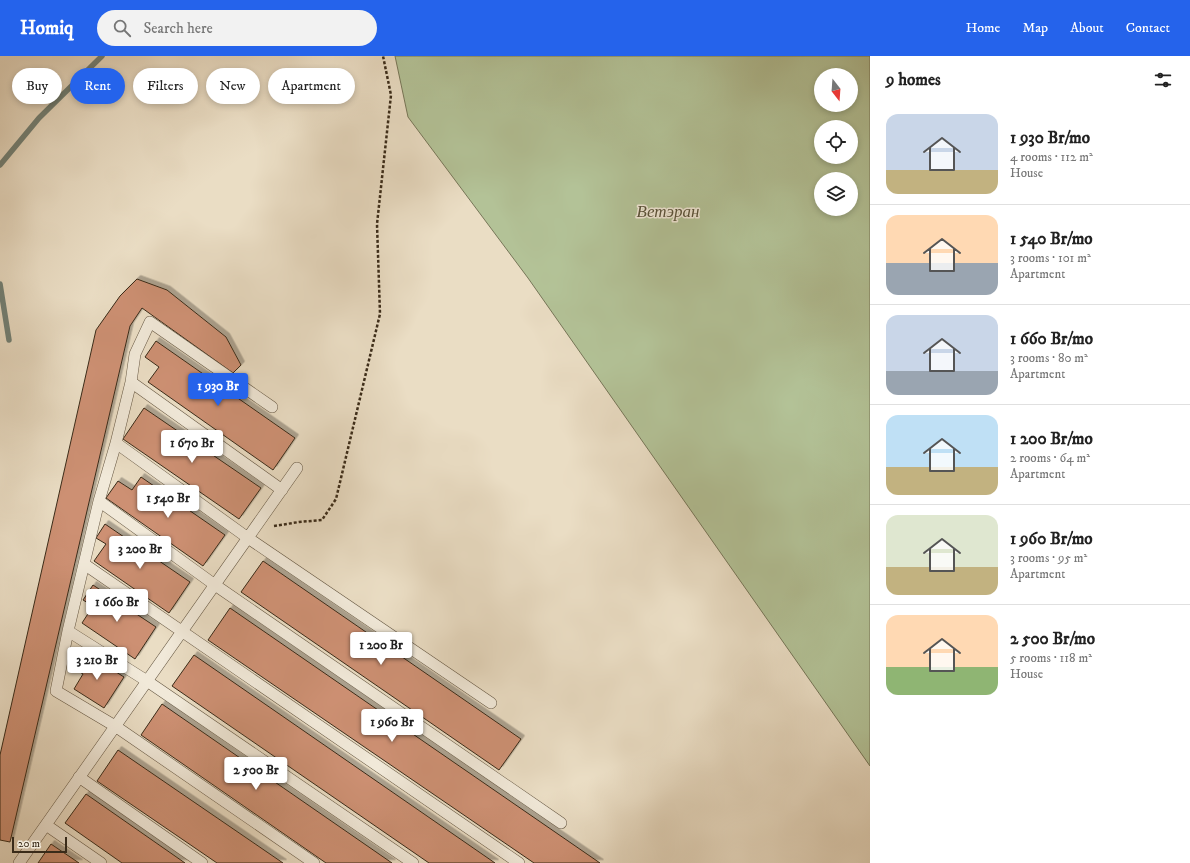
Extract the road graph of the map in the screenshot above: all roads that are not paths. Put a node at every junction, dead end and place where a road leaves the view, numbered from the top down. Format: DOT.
graph roads {
  1 [pos="131,382"];
  2 [pos="272,407"];
  3 [pos="116,443"];
  4 [pos="297,468"];
  5 [pos="282,490"];
  6 [pos="99,501"];
  7 [pos="248,538"];
  8 [pos="84,564"];
  9 [pos="215,585"];
  10 [pos="68,630"];
  11 [pos="182,632"];
  12 [pos="147,681"];
  13 [pos="491,703"];
  14 [pos="115,726"];
  15 [pos="79,778"];
  16 [pos="561,823"];
  17 [pos="46,825"];
  18 [pos="19,863"];
  19 [pos="101,863"];
  20 [pos="202,863"];
  21 [pos="314,863"];
  22 [pos="413,863"];
  23 [pos="519,863"];
  1 -- 2 [label="lane"];
  1 -- 3 [label="lane"];
  1 -- 5 [label="lane"];
  3 -- 6 [label="lane"];
  3 -- 7 [label="lane"];
  4 -- 5 [label="lane"];
  5 -- 7 [label="lane"];
  6 -- 8 [label="lane"];
  6 -- 9 [label="lane"];
  7 -- 9 [label="lane"];
  7 -- 13 [label="lane"];
  8 -- 10 [label="lane"];
  8 -- 11 [label="lane"];
  9 -- 11 [label="lane"];
  9 -- 16 [label="lane"];
  10 -- 12 [label="lane"];
  10 -- 14 [label="lane"];
  11 -- 12 [label="lane"];
  11 -- 23 [label="lane"];
  12 -- 14 [label="lane"];
  12 -- 22 [label="lane"];
  14 -- 15 [label="lane"];
  14 -- 21 [label="lane"];
  15 -- 17 [label="lane"];
  15 -- 20 [label="lane"];
  17 -- 18 [label="lane"];
  17 -- 19 [label="lane"];
}
